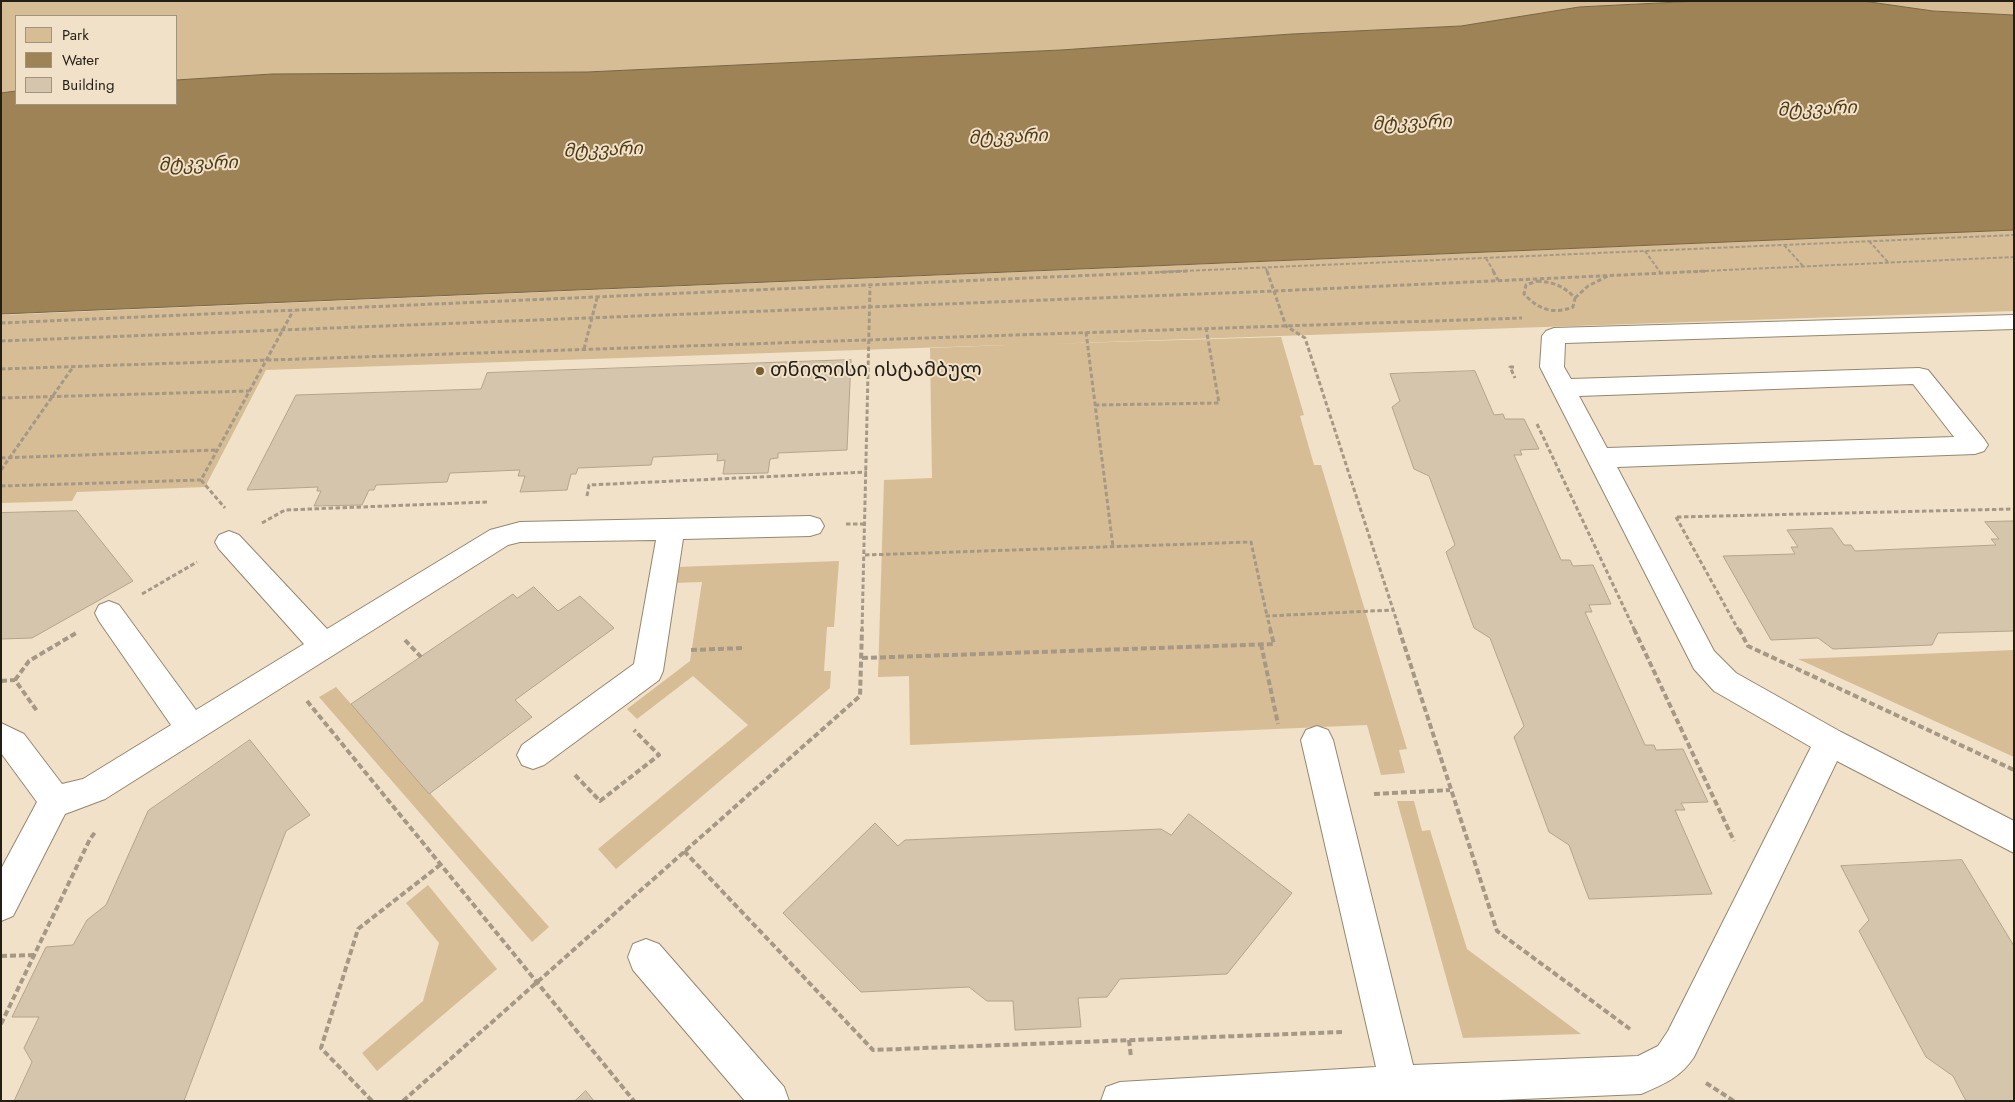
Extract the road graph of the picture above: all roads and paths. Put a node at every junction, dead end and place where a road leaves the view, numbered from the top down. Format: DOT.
graph roads {
  1 [pos="2014,235"];
  2 [pos="1869,241"];
  3 [pos="1784,245"];
  4 [pos="1645,251"];
  5 [pos="2014,257"];
  6 [pos="1486,258"];
  7 [pos="1889,263"];
  8 [pos="1804,267"];
  9 [pos="1266,268"];
  10 [pos="1660,273"];
  11 [pos="1610,275"];
  12 [pos="1498,280"];
  13 [pos="1537,280"];
  14 [pos="870,287"];
  15 [pos="1275,290"];
  16 [pos="597,298"];
  17 [pos="1576,298"];
  18 [pos="870,306"];
  19 [pos="294,311"];
  20 [pos="592,317"];
  21 [pos="1526,318"];
  22 [pos="2014,322"];
  23 [pos="1,323"];
  24 [pos="1286,326"];
  25 [pos="284,328"];
  26 [pos="1206,328"];
  27 [pos="1086,332"];
  28 [pos="870,339"];
  29 [pos="1,341"];
  30 [pos="584,349"];
  31 [pos="266,360"];
  32 [pos="73,366"];
  33 [pos="1,369"];
  34 [pos="1558,377"];
  35 [pos="1518,385"];
  36 [pos="250,390"];
  37 [pos="52,396"];
  38 [pos="1,398"];
  39 [pos="1095,405"];
  40 [pos="1535,420"];
  41 [pos="217,450"];
  42 [pos="10,457"];
  43 [pos="1,458"];
  44 [pos="1599,458"];
  45 [pos="1,470"];
  46 [pos="866,472"];
  47 [pos="1,486"];
  48 [pos="586,498"];
  49 [pos="489,502"];
  50 [pos="2014,508"];
  51 [pos="1676,517"];
  52 [pos="1630,518"];
  53 [pos="1582,519"];
  54 [pos="810,526"];
  55 [pos="671,529"];
  56 [pos="229,542"];
  57 [pos="1113,547"];
  58 [pos="865,555"];
  59 [pos="1393,610"];
  60 [pos="109,613"];
  61 [pos="1267,616"];
  62 [pos="1261,644"];
  63 [pos="323,645"];
  64 [pos="743,648"];
  65 [pos="414,650"];
  66 [pos="651,652"];
  67 [pos="421,657"];
  68 [pos="862,658"];
  69 [pos="282,671"];
  70 [pos="15,680"];
  71 [pos="606,702"];
  72 [pos="191,728"];
  73 [pos="1279,731"];
  74 [pos="1,737"];
  75 [pos="1317,740"];
  76 [pos="1830,742"];
  77 [pos="540,750"];
  78 [pos="2014,770"];
  79 [pos="54,800"];
  80 [pos="99,828"];
  81 [pos="2014,838"];
  82 [pos="1736,845"];
  83 [pos="684,851"];
  84 [pos="440,865"];
  85 [pos="1,904"];
  86 [pos="34,955"];
  87 [pos="1,956"];
  88 [pos="646,956"];
  89 [pos="536,982"];
  90 [pos="1342,1022"];
  91 [pos="1,1024"];
  92 [pos="1626,1037"];
  93 [pos="1714,1076"];
  94 [pos="1702,1090"];
  95 [pos="1401,1093"];
  96 [pos="372,1101"];
  97 [pos="403,1101"];
  98 [pos="634,1101"];
  99 [pos="770,1101"];
  100 [pos="1120,1101"];
  1 -- 2 [label="path"];
  2 -- 3 [label="path"];
  2 -- 7 [label="path"];
  3 -- 4 [label="path"];
  3 -- 8 [label="path"];
  4 -- 6 [label="path"];
  4 -- 10 [label="path"];
  5 -- 7 [label="path"];
  6 -- 9 [label="path"];
  6 -- 12 [label="path"];
  7 -- 8 [label="path"];
  8 -- 10 [label="path"];
  9 -- 14 [label="path"];
  9 -- 15 [label="path"];
  10 -- 11 [label="path"];
  11 -- 13 [label="path"];
  11 -- 17 [label="path"];
  12 -- 13 [label="path"];
  12 -- 15 [label="path"];
  13 -- 17 [label="path"];
  13 -- 17 [label="path"];
  14 -- 16 [label="path"];
  14 -- 18 [label="path"];
  15 -- 18 [label="path"];
  15 -- 24 [label="path"];
  16 -- 19 [label="path"];
  16 -- 20 [label="path"];
  18 -- 20 [label="path"];
  18 -- 28 [label="path"];
  19 -- 23 [label="path"];
  19 -- 25 [label="path"];
  20 -- 25 [label="path"];
  20 -- 30 [label="path"];
  21 -- 24 [label="path"];
  22 -- 34 [label="lane"];
  24 -- 26 [label="path"];
  24 -- 59 [label="path"];
  25 -- 29 [label="path"];
  25 -- 31 [label="path"];
  26 -- 27 [label="path"];
  26 -- 39 [label="path"];
  27 -- 28 [label="path"];
  27 -- 39 [label="path"];
  28 -- 30 [label="path"];
  28 -- 46 [label="path"];
  30 -- 31 [label="path"];
  31 -- 32 [label="path"];
  31 -- 36 [label="path"];
  32 -- 33 [label="path"];
  32 -- 37 [label="path"];
  34 -- 35 [label="path"];
  34 -- 44 [label="lane"];
  34 -- 44 [label="lane"];
  36 -- 37 [label="path"];
  36 -- 41 [label="path"];
  37 -- 38 [label="path"];
  37 -- 42 [label="path"];
  39 -- 57 [label="path"];
  40 -- 53 [label="path"];
  41 -- 42 [label="path"];
  41 -- 47 [label="path"];
  42 -- 43 [label="path"];
  42 -- 45 [label="path"];
  44 -- 52 [label="lane"];
  46 -- 48 [label="path"];
  46 -- 58 [label="path"];
  49 -- 56 [label="path"];
  50 -- 51 [label="path"];
  51 -- 52 [label="path"];
  51 -- 78 [label="path"];
  52 -- 53 [label="path"];
  52 -- 76 [label="lane"];
  53 -- 82 [label="path"];
  54 -- 55 [label="lane"];
  55 -- 63 [label="lane"];
  55 -- 66 [label="lane"];
  56 -- 60 [label="path"];
  56 -- 63 [label="lane"];
  57 -- 58 [label="path"];
  57 -- 61 [label="path"];
  58 -- 68 [label="path"];
  59 -- 61 [label="path"];
  59 -- 92 [label="path"];
  60 -- 70 [label="path"];
  60 -- 72 [label="lane"];
  61 -- 62 [label="path"];
  62 -- 68 [label="path"];
  62 -- 73 [label="path"];
  63 -- 69 [label="lane"];
  64 -- 66 [label="path"];
  65 -- 67 [label="path"];
  66 -- 71 [label="lane"];
  68 -- 83 [label="path"];
  69 -- 72 [label="lane"];
  69 -- 84 [label="path"];
  71 -- 77 [label="lane"];
  71 -- 77 [label="path"];
  72 -- 79 [label="lane"];
  74 -- 79 [label="lane"];
  75 -- 95 [label="lane"];
  76 -- 81 [label="lane"];
  76 -- 95 [label="lane"];
  79 -- 85 [label="lane"];
  80 -- 86 [label="path"];
  83 -- 89 [label="path"];
  83 -- 90 [label="path"];
  84 -- 89 [label="path"];
  84 -- 96 [label="path"];
  86 -- 87 [label="path"];
  86 -- 91 [label="path"];
  88 -- 99 [label="lane"];
  89 -- 97 [label="path"];
  89 -- 98 [label="path"];
  93 -- 94 [label="path"];
  95 -- 100 [label="lane"];
}
